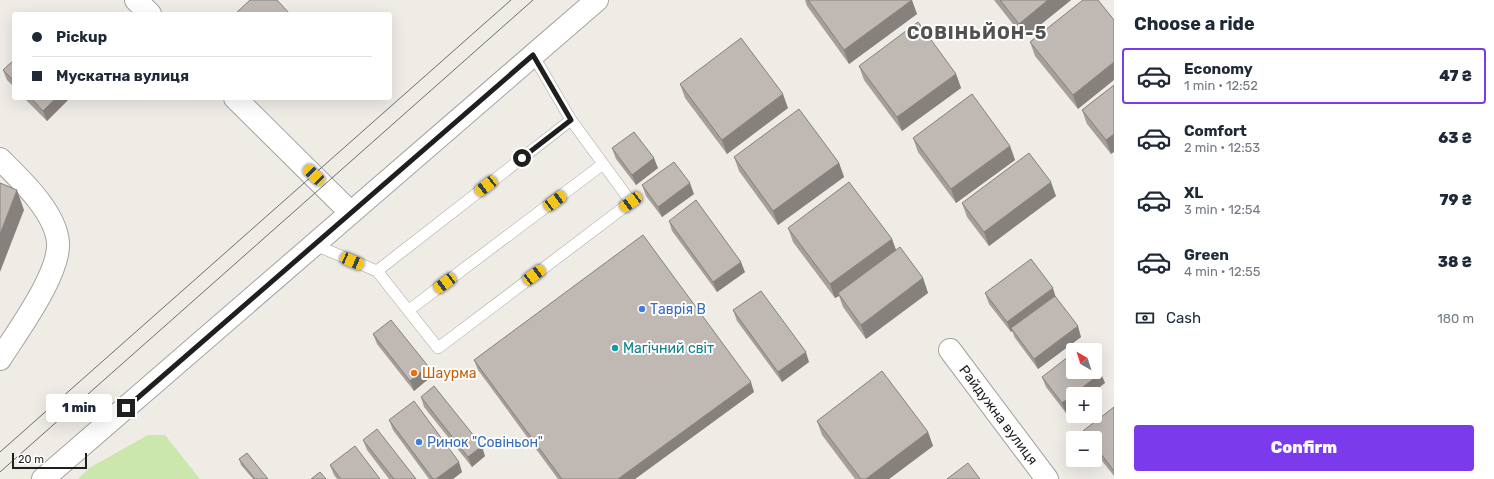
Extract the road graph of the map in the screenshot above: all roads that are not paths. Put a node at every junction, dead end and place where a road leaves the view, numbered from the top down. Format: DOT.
graph roads {
  1 [pos="136,0"];
  2 [pos="597,0"];
  3 [pos="148,12"];
  4 [pos="533,55"];
  5 [pos="237,100"];
  6 [pos="571,120"];
  7 [pos="0,159"];
  8 [pos="603,164"];
  9 [pos="350,212"];
  10 [pos="315,245"];
  11 [pos="377,271"];
  12 [pos="409,310"];
  13 [pos="950,350"];
  14 [pos="0,359"];
  15 [pos="43,479"];
  16 [pos="1047,479"];
  1 -- 3 [label="street"];
  2 -- 4 [label="street"];
  4 -- 6 [label="lane"];
  4 -- 9 [label="street"];
  5 -- 9 [label="street"];
  6 -- 8 [label="lane"];
  6 -- 11 [label="lane"];
  7 -- 14 [label="street"];
  8 -- 12 [label="lane"];
  8 -- 12 [label="lane"];
  9 -- 10 [label="street"];
  10 -- 11 [label="lane"];
  10 -- 15 [label="street"];
  11 -- 12 [label="lane"];
  13 -- 16 [label="street, Райдужна вулиця"];
}
